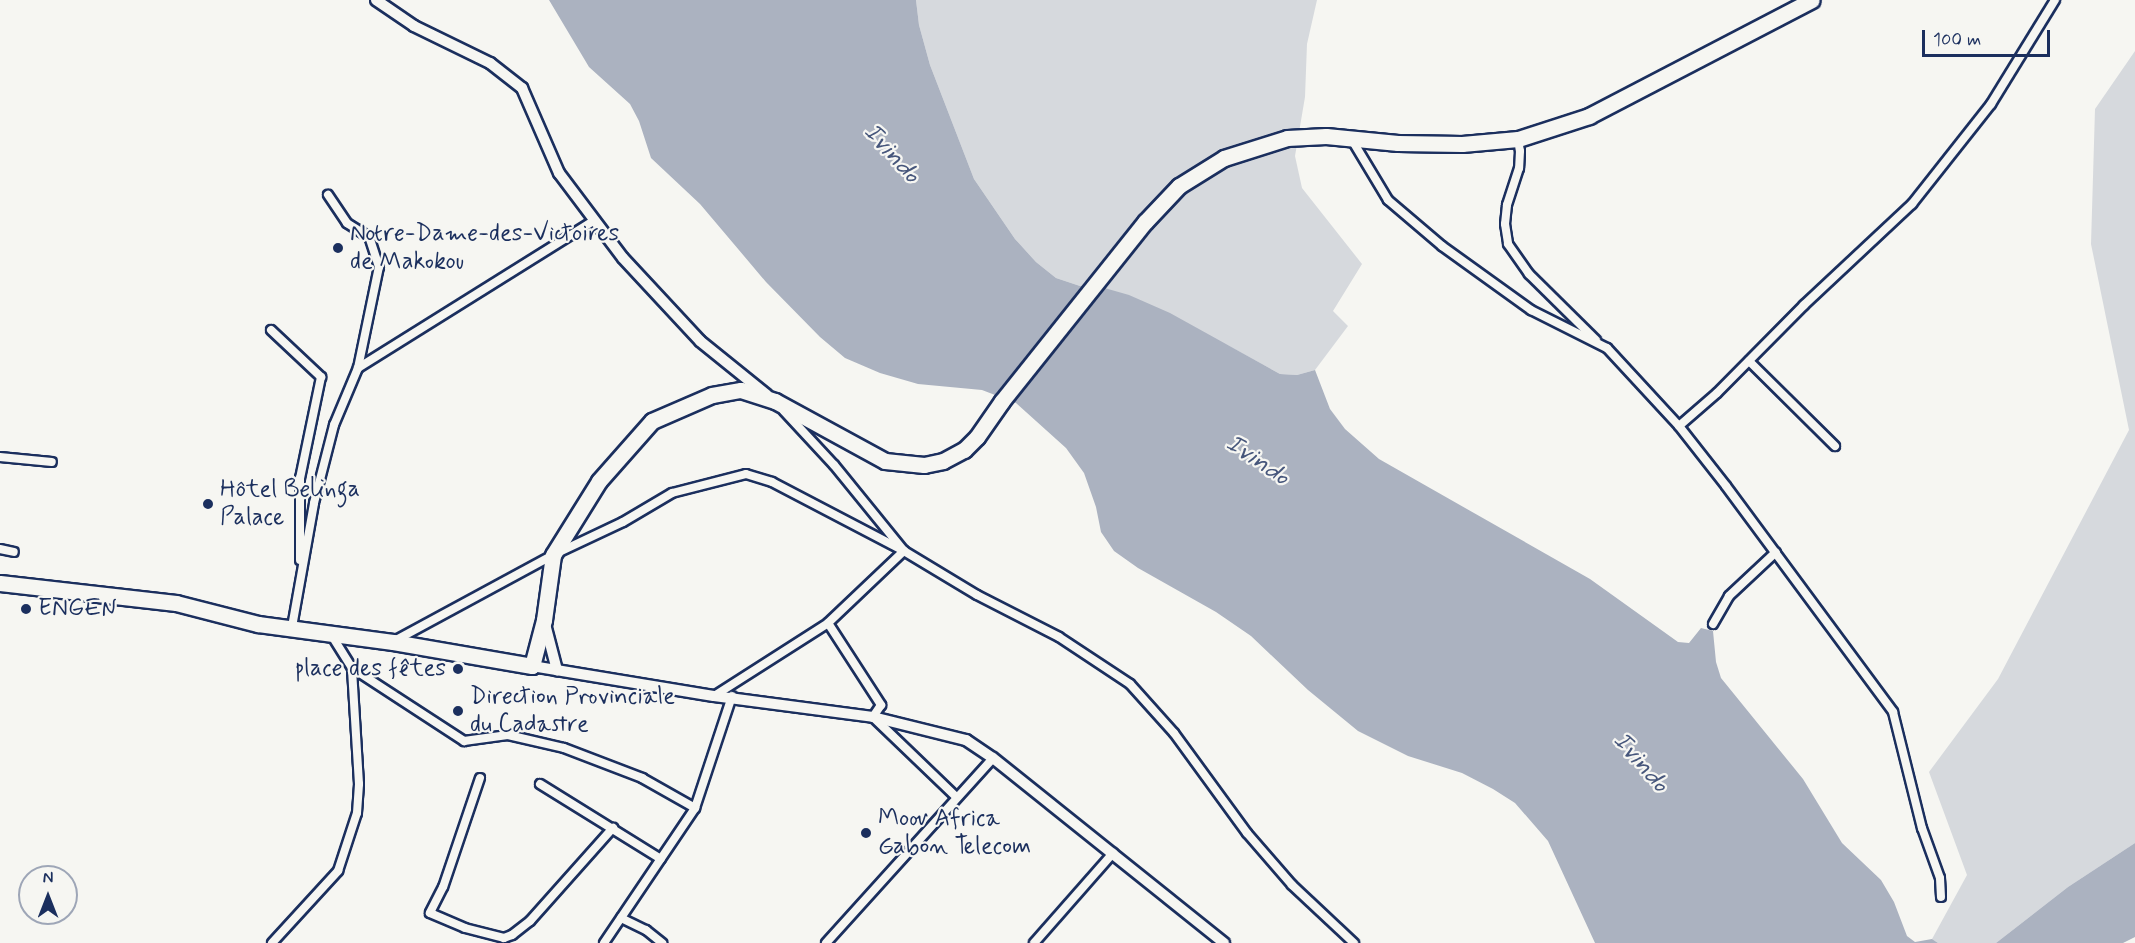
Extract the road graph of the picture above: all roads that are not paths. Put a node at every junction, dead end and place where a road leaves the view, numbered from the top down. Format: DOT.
graph roads {
  1 [pos="376,0"];
  2 [pos="1812,0"];
  3 [pos="2055,0"];
  4 [pos="1352,138"];
  5 [pos="1518,139"];
  6 [pos="328,195"];
  7 [pos="593,221"];
  8 [pos="271,330"];
  9 [pos="1607,348"];
  10 [pos="1749,362"];
  11 [pos="358,368"];
  12 [pos="775,401"];
  13 [pos="1679,426"];
  14 [pos="1835,446"];
  15 [pos="0,457"];
  16 [pos="52,462"];
  17 [pos="0,549"];
  18 [pos="904,551"];
  19 [pos="14,552"];
  20 [pos="1776,552"];
  21 [pos="553,555"];
  22 [pos="300,580"];
  23 [pos="0,583"];
  24 [pos="544,620"];
  25 [pos="828,623"];
  26 [pos="1713,624"];
  27 [pos="292,627"];
  28 [pos="330,633"];
  29 [pos="393,642"];
  30 [pos="532,666"];
  31 [pos="352,668"];
  32 [pos="557,670"];
  33 [pos="714,696"];
  34 [pos="732,696"];
  35 [pos="873,717"];
  36 [pos="993,758"];
  37 [pos="480,778"];
  38 [pos="540,784"];
  39 [pos="956,797"];
  40 [pos="695,808"];
  41 [pos="613,828"];
  42 [pos="1113,853"];
  43 [pos="661,859"];
  44 [pos="1941,897"];
  45 [pos="621,918"];
  46 [pos="272,943"];
  47 [pos="604,943"];
  48 [pos="662,943"];
  49 [pos="825,943"];
  50 [pos="1034,943"];
  51 [pos="1224,943"];
  52 [pos="1354,943"];
  1 -- 7 [label="street"];
  2 -- 5 [label="highway"];
  3 -- 10 [label="street"];
  4 -- 5 [label="highway"];
  4 -- 9 [label="street"];
  4 -- 12 [label="highway"];
  5 -- 9 [label="street"];
  6 -- 11 [label="street"];
  7 -- 11 [label="street"];
  7 -- 12 [label="street"];
  8 -- 22 [label="street"];
  9 -- 13 [label="street"];
  10 -- 13 [label="street"];
  10 -- 14 [label="street"];
  11 -- 22 [label="street"];
  12 -- 18 [label="street"];
  12 -- 21 [label="highway"];
  13 -- 20 [label="street"];
  15 -- 16 [label="street"];
  17 -- 19 [label="street"];
  18 -- 21 [label="street"];
  18 -- 25 [label="street"];
  18 -- 52 [label="street"];
  20 -- 26 [label="street"];
  20 -- 44 [label="street"];
  21 -- 24 [label="highway"];
  21 -- 29 [label="street"];
  22 -- 27 [label="street"];
  23 -- 27 [label="highway"];
  24 -- 30 [label="highway"];
  24 -- 32 [label="street"];
  25 -- 33 [label="street"];
  25 -- 35 [label="street"];
  27 -- 28 [label="highway"];
  28 -- 29 [label="highway"];
  28 -- 31 [label="street"];
  29 -- 30 [label="highway"];
  30 -- 32 [label="street"];
  31 -- 40 [label="street"];
  31 -- 46 [label="street"];
  32 -- 33 [label="street"];
  33 -- 34 [label="street"];
  34 -- 35 [label="street"];
  34 -- 40 [label="street"];
  35 -- 36 [label="street"];
  35 -- 39 [label="street"];
  36 -- 39 [label="street"];
  36 -- 42 [label="street"];
  37 -- 41 [label="street"];
  38 -- 41 [label="street"];
  39 -- 49 [label="street"];
  40 -- 43 [label="street"];
  41 -- 43 [label="street"];
  42 -- 50 [label="street"];
  42 -- 51 [label="street"];
  43 -- 45 [label="street"];
  45 -- 47 [label="street"];
  45 -- 48 [label="street"];
}
